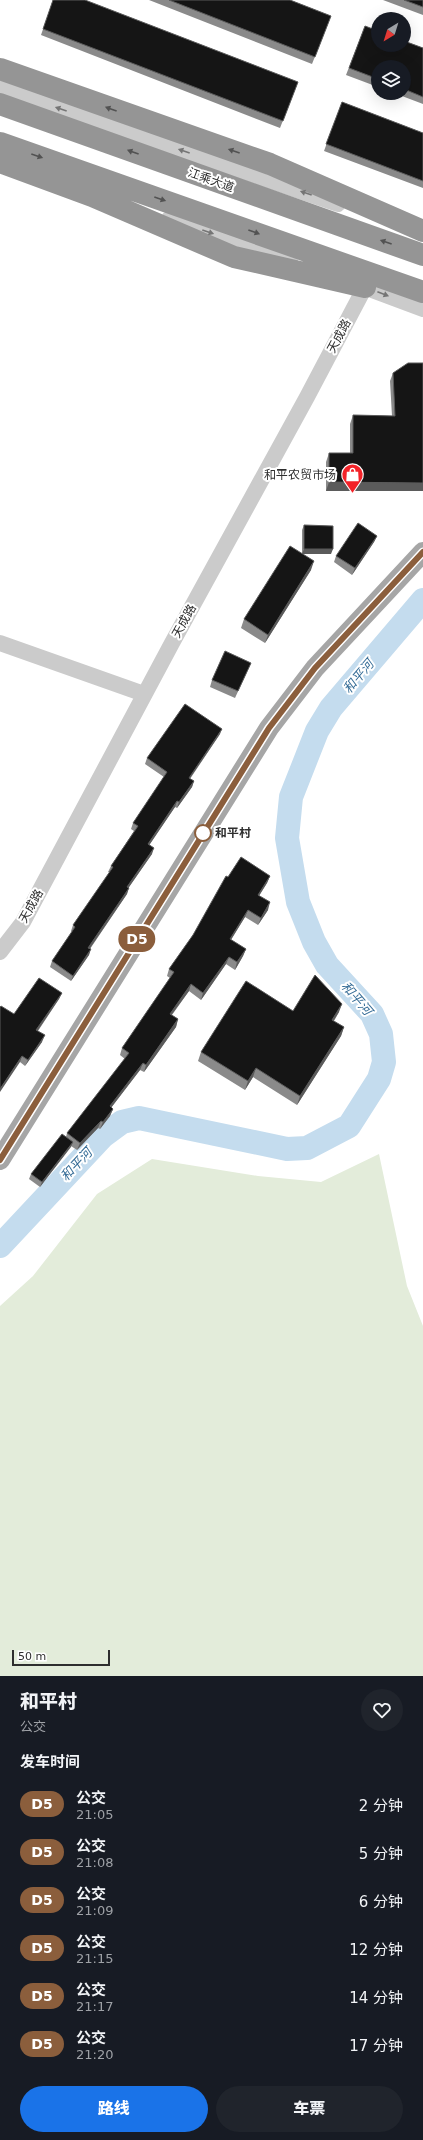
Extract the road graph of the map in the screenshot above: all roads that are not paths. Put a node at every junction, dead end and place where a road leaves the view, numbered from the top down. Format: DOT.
graph roads {
  1 [pos="0,69"];
  2 [pos="0,88"];
  3 [pos="0,104"];
  4 [pos="0,143"];
  5 [pos="0,158"];
  6 [pos="0,162"];
  7 [pos="423,232"];
  8 [pos="423,255"];
  9 [pos="365,287"];
  10 [pos="423,292"];
  11 [pos="423,309"];
  12 [pos="423,552"];
  13 [pos="0,643"];
  14 [pos="144,694"];
  15 [pos="0,952"];
  16 [pos="0,1160"];
  7 -- 1 [label="highway, one-way"];
  7 -- 2 [label="street, one-way"];
  8 -- 3 [label="highway, 江乘大道, one-way"];
  4 -- 10 [label="highway, one-way"];
  5 -- 9 [label="street, one-way"];
  6 -- 9 [label="highway"];
  9 -- 11 [label="street, one-way"];
  9 -- 14 [label="street, 天成路"];
  12 -- 16 [label="main road"];
  13 -- 14 [label="street"];
  14 -- 15 [label="street, 天成路"];
}
